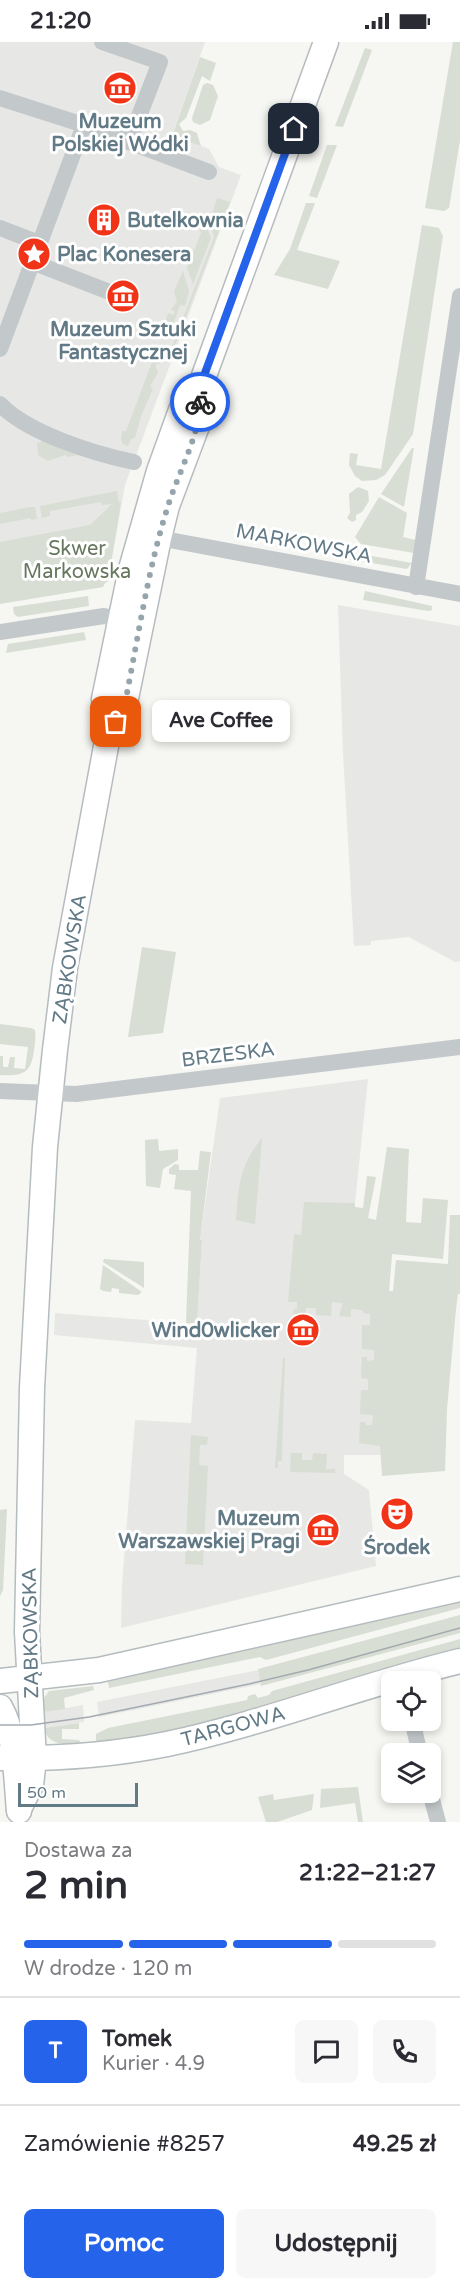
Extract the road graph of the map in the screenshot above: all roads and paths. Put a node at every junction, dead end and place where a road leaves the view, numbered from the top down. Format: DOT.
graph roads {
  1 [pos="102,42"];
  2 [pos="326,42"];
  3 [pos="0,98"];
  4 [pos="84,125"];
  5 [pos="129,142"];
  6 [pos="209,172"];
  7 [pos="0,228"];
  8 [pos="39,243"];
  9 [pos="32,262"];
  10 [pos="107,291"];
  11 [pos="460,296"];
  12 [pos="0,349"];
  13 [pos="0,404"];
  14 [pos="134,462"];
  15 [pos="149,537"];
  16 [pos="416,586"];
  17 [pos="460,594"];
  18 [pos="131,621"];
  19 [pos="0,632"];
  20 [pos="460,1047"];
  21 [pos="0,1091"];
  22 [pos="50,1094"];
  23 [pos="460,1589"];
  24 [pos="460,1661"];
  25 [pos="427,1671"];
  26 [pos="29,1678"];
  27 [pos="0,1681"];
  28 [pos="381,1685"];
  29 [pos="0,1707"];
  30 [pos="31,1712"];
  31 [pos="5,1735"];
  32 [pos="16,1759"];
  33 [pos="433,1803"];
  34 [pos="19,1816"];
  35 [pos="438,1822"];
  1 -- 5 [label="street"];
  2 -- 15 [label="street, ZĄBKOWSKA"];
  3 -- 4 [label="street"];
  4 -- 5 [label="street"];
  4 -- 8 [label="street"];
  5 -- 6 [label="street"];
  7 -- 8 [label="street"];
  8 -- 9 [label="street"];
  9 -- 10 [label="street"];
  9 -- 12 [label="street"];
  11 -- 16 [label="street"];
  13 -- 14 [label="street"];
  15 -- 16 [label="street, MARKOWSKA"];
  15 -- 18 [label="street, ZĄBKOWSKA"];
  16 -- 17 [label="street, MARKOWSKA"];
  18 -- 19 [label="street"];
  18 -- 22 [label="street, ZĄBKOWSKA"];
  20 -- 22 [label="street, BRZESKA"];
  21 -- 22 [label="street, BRZESKA"];
  22 -- 26 [label="street, ZĄBKOWSKA"];
  23 -- 26 [label="street"];
  24 -- 25 [label="street, TARGOWA"];
  26 -- 27 [label="street"];
  26 -- 30 [label="street, ZĄBKOWSKA"];
  28 -- 32 [label="street, TARGOWA"];
  29 -- 31 [label="street"];
  30 -- 31 [label="street"];
  30 -- 32 [label="street, ZĄBKOWSKA"];
  31 -- 32 [label="street"];
  32 -- 34 [label="street"];
  33 -- 35 [label="street"];
}
